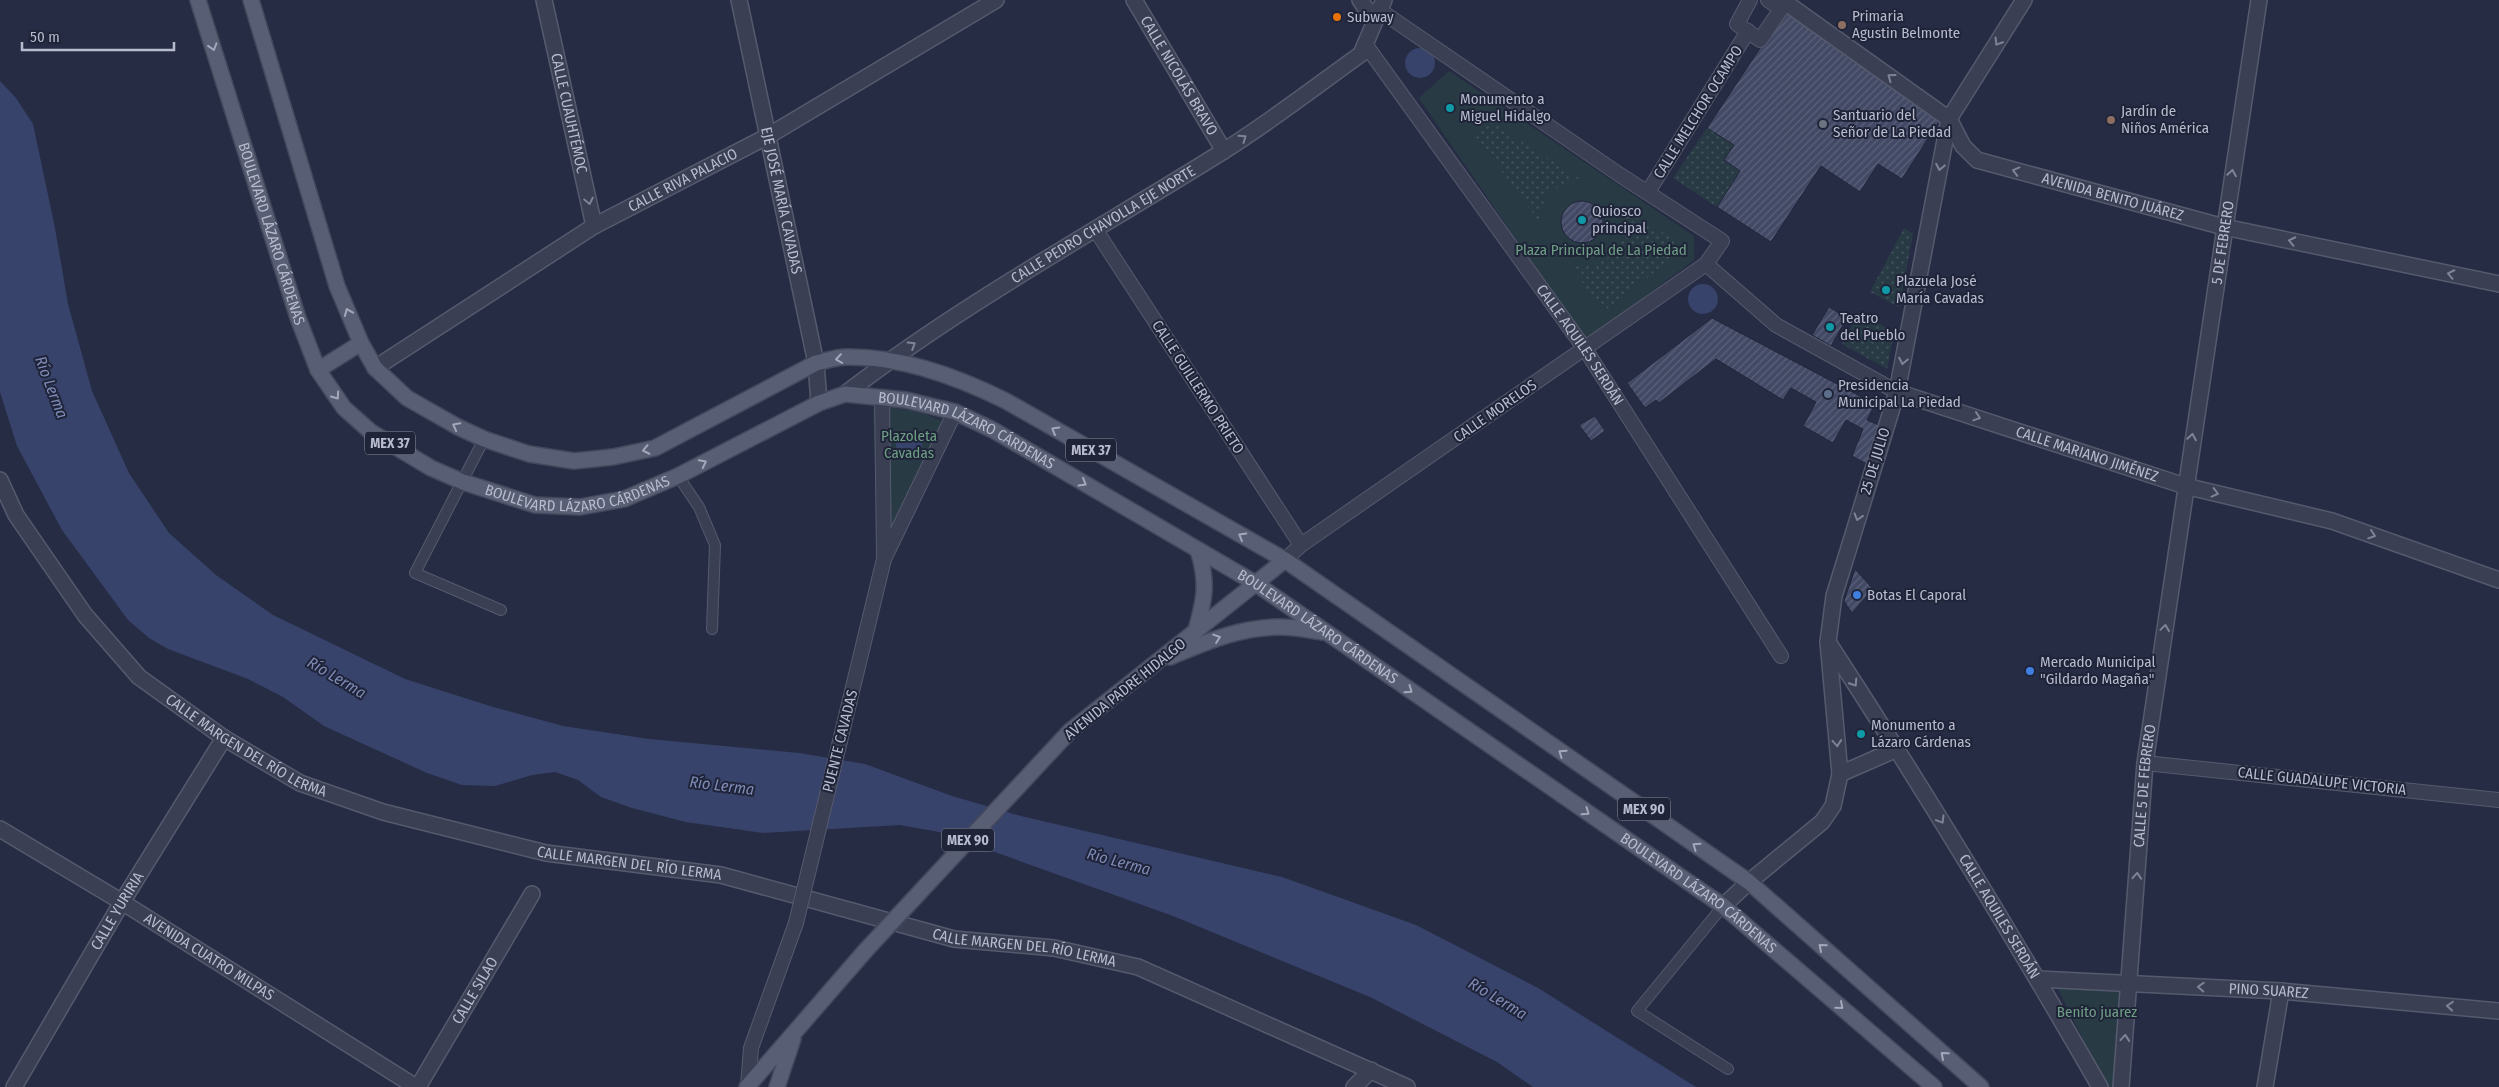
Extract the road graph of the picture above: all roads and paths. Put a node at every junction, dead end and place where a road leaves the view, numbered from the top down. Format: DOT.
graph roads {
  1 [pos="198,0"];
  2 [pos="251,0"];
  3 [pos="544,0"];
  4 [pos="740,0"];
  5 [pos="996,0"];
  6 [pos="1134,0"];
  7 [pos="1360,0"];
  8 [pos="1750,0"];
  9 [pos="1768,0"];
  10 [pos="1782,0"];
  11 [pos="2024,0"];
  12 [pos="2259,0"];
  13 [pos="1378,10"];
  14 [pos="1748,31"];
  15 [pos="1363,49"];
  16 [pos="1949,119"];
  17 [pos="768,136"];
  18 [pos="1224,151"];
  19 [pos="1648,192"];
  20 [pos="594,226"];
  21 [pos="2224,227"];
  22 [pos="1095,229"];
  23 [pos="1706,264"];
  24 [pos="2499,284"];
  25 [pos="361,342"];
  26 [pos="1585,350"];
  27 [pos="888,360"];
  28 [pos="816,363"];
  29 [pos="375,368"];
  30 [pos="318,370"];
  31 [pos="1897,392"];
  32 [pos="845,394"];
  33 [pos="882,397"];
  34 [pos="819,403"];
  35 [pos="955,412"];
  36 [pos="484,439"];
  37 [pos="678,476"];
  38 [pos="0,480"];
  39 [pos="463,482"];
  40 [pos="2185,486"];
  41 [pos="1301,545"];
  42 [pos="1198,550"];
  43 [pos="884,560"];
  44 [pos="1285,560"];
  45 [pos="2499,580"];
  46 [pos="1255,584"];
  47 [pos="501,610"];
  48 [pos="712,629"];
  49 [pos="1196,630"];
  50 [pos="1326,632"];
  51 [pos="1828,642"];
  52 [pos="1781,656"];
  53 [pos="1155,663"];
  54 [pos="224,738"];
  55 [pos="1897,749"];
  56 [pos="2145,763"];
  57 [pos="1840,774"];
  58 [pos="2499,800"];
  59 [pos="0,829"];
  60 [pos="1748,882"];
  61 [pos="532,894"];
  62 [pos="122,902"];
  63 [pos="1724,906"];
  64 [pos="2038,979"];
  65 [pos="2129,982"];
  66 [pos="2281,991"];
  67 [pos="2499,1011"];
  68 [pos="796,1031"];
  69 [pos="1728,1068"];
  70 [pos="1371,1070"];
  71 [pos="781,1085"];
  72 [pos="14,1087"];
  73 [pos="417,1087"];
  74 [pos="747,1087"];
  75 [pos="1354,1087"];
  76 [pos="1407,1087"];
  77 [pos="1934,1087"];
  78 [pos="1981,1087"];
  79 [pos="2100,1087"];
  80 [pos="2121,1087"];
  81 [pos="2265,1087"];
  1 -- 30 [label="main road, BOULEVARD LÁZARO CÁRDENAS / MEX 37, one-way"];
  25 -- 2 [label="main road, BOULEVARD LÁZARO CÁRDENAS / MEX 37, one-way"];
  3 -- 20 [label="street, CALLE CUAUHTÉMOC, one-way"];
  4 -- 17 [label="street, EJE JOSÉ MARÍA CAVADAS"];
  5 -- 17 [label="street, CALLE RIVA PALACIO"];
  6 -- 18 [label="street, CALLE NICOLÁS BRAVO"];
  7 -- 13 [label="street"];
  8 -- 14 [label="street, CALLE MELCHOR OCAMPO"];
  9 -- 14 [label="street, CALLE MELCHOR OCAMPO"];
  16 -- 10 [label="street, AVENIDA BENITO JUÁREZ, one-way"];
  11 -- 16 [label="street, one-way"];
  21 -- 12 [label="street, 5 DE FEBRERO, one-way"];
  13 -- 15 [label="street"];
  13 -- 19 [label="street"];
  14 -- 19 [label="street, CALLE MELCHOR OCAMPO"];
  18 -- 15 [label="street, CALLE PEDRO CHAVOLLA EJE NORTE, one-way"];
  15 -- 26 [label="street, CALLE AQUILES SERDÁN"];
  21 -- 16 [label="street, AVENIDA BENITO JUÁREZ, one-way"];
  16 -- 31 [label="street, 25 DE JULIO, one-way"];
  17 -- 20 [label="street, CALLE RIVA PALACIO"];
  17 -- 28 [label="street, EJE JOSÉ MARÍA CAVADAS"];
  18 -- 22 [label="street, CALLE PEDRO CHAVOLLA EJE NORTE"];
  19 -- 23 [label="street, CALLE MORELOS"];
  20 -- 29 [label="street, CALLE RIVA PALACIO"];
  24 -- 21 [label="street, AVENIDA BENITO JUÁREZ, one-way"];
  40 -- 21 [label="street, 5 DE FEBRERO, one-way"];
  27 -- 22 [label="street, CALLE PEDRO CHAVOLLA EJE NORTE, one-way"];
  22 -- 41 [label="street, CALLE GUILLERMO PRIETO"];
  23 -- 26 [label="street, CALLE MORELOS"];
  23 -- 31 [label="street, CALLE MARIANO JIMÉNEZ"];
  25 -- 29 [label="main road, BOULEVARD LÁZARO CÁRDENAS / MEX 37"];
  25 -- 30 [label="main road"];
  26 -- 41 [label="street, CALLE MORELOS"];
  26 -- 52 [label="street, CALLE AQUILES SERDÁN"];
  27 -- 28 [label="main road, BOULEVARD LÁZARO CÁRDENAS / MEX 37, one-way"];
  27 -- 32 [label="street, CALLE PEDRO CHAVOLLA EJE NORTE"];
  44 -- 27 [label="main road, BOULEVARD LÁZARO CÁRDENAS / MEX 37, one-way"];
  28 -- 34 [label="street, EJE JOSÉ MARÍA CAVADAS"];
  28 -- 36 [label="main road, BOULEVARD LÁZARO CÁRDENAS / MEX 37, one-way"];
  36 -- 29 [label="main road, BOULEVARD LÁZARO CÁRDENAS / MEX 37, one-way"];
  30 -- 39 [label="main road, BOULEVARD LÁZARO CÁRDENAS / MEX 37, one-way"];
  31 -- 40 [label="street, CALLE MARIANO JIMÉNEZ, one-way"];
  31 -- 51 [label="street, 25 DE JULIO, one-way"];
  32 -- 33 [label="main road, BOULEVARD LÁZARO CÁRDENAS / MEX 37"];
  32 -- 34 [label="main road, BOULEVARD LÁZARO CÁRDENAS / MEX 37"];
  33 -- 35 [label="main road, BOULEVARD LÁZARO CÁRDENAS / MEX 37"];
  33 -- 43 [label="street"];
  37 -- 34 [label="main road, BOULEVARD LÁZARO CÁRDENAS / MEX 37, one-way"];
  35 -- 42 [label="main road, BOULEVARD LÁZARO CÁRDENAS / MEX 37, one-way"];
  35 -- 43 [label="street"];
  36 -- 39 [label="lane"];
  37 -- 39 [label="main road, BOULEVARD LÁZARO CÁRDENAS / MEX 37"];
  37 -- 48 [label="lane"];
  38 -- 54 [label="street, CALLE MARGEN DEL RÍO LERMA"];
  39 -- 47 [label="lane"];
  40 -- 45 [label="street, CALLE MARIANO JIMÉNEZ, one-way"];
  56 -- 40 [label="street, CALLE 5 DE FEBRERO, one-way"];
  41 -- 44 [label="street, CALLE MORELOS"];
  42 -- 46 [label="main road, BOULEVARD LÁZARO CÁRDENAS / MEX 37"];
  42 -- 49 [label="main road"];
  43 -- 74 [label="street, PUENTE CAVADAS, bridge"];
  44 -- 46 [label="main road, AVENIDA PADRE HIDALGO / MEX 90"];
  60 -- 44 [label="main road, BOULEVARD LÁZARO CÁRDENAS / MEX 90, one-way"];
  46 -- 49 [label="main road, AVENIDA PADRE HIDALGO / MEX 90"];
  46 -- 50 [label="main road, BOULEVARD LÁZARO CÁRDENAS / MEX 90"];
  49 -- 53 [label="main road, AVENIDA PADRE HIDALGO / MEX 90"];
  53 -- 50 [label="main road, MEX 90, one-way"];
  50 -- 63 [label="main road, BOULEVARD LÁZARO CÁRDENAS / MEX 90, one-way"];
  51 -- 55 [label="street, CALLE AQUILES SERDÁN, one-way"];
  51 -- 57 [label="street, 25 DE JULIO, one-way"];
  53 -- 68 [label="main road, AVENIDA PADRE HIDALGO / MEX 90, bridge"];
  54 -- 62 [label="street, CALLE YURIRIA"];
  54 -- 70 [label="street, CALLE MARGEN DEL RÍO LERMA"];
  55 -- 57 [label="street"];
  55 -- 64 [label="street, CALLE AQUILES SERDÁN, one-way"];
  56 -- 58 [label="street, CALLE GUADALUPE VICTORIA"];
  65 -- 56 [label="street, CALLE 5 DE FEBRERO, one-way"];
  57 -- 60 [label="street, 25 DE JULIO"];
  59 -- 62 [label="street, AVENIDA CUATRO MILPAS"];
  60 -- 63 [label="street, 25 DE JULIO"];
  78 -- 60 [label="main road, BOULEVARD LÁZARO CÁRDENAS / MEX 90, one-way"];
  61 -- 73 [label="street, CALLE SILAO"];
  62 -- 72 [label="street, CALLE YURIRIA"];
  62 -- 73 [label="street, AVENIDA CUATRO MILPAS"];
  63 -- 69 [label="lane"];
  63 -- 77 [label="main road, BOULEVARD LÁZARO CÁRDENAS / MEX 90, one-way"];
  64 -- 65 [label="street, PINO SUAREZ"];
  64 -- 79 [label="street, CALLE AQUILES SERDÁN"];
  66 -- 65 [label="street, PINO SUAREZ, one-way"];
  80 -- 65 [label="street, CALLE 5 DE FEBRERO, one-way"];
  67 -- 66 [label="street, PINO SUAREZ, one-way"];
  66 -- 81 [label="street"];
  68 -- 71 [label="main road, AVENIDA PADRE HIDALGO / MEX 90"];
  68 -- 74 [label="main road, AVENIDA PADRE HIDALGO / MEX 90"];
  70 -- 75 [label="street"];
  70 -- 76 [label="street, CALLE MARGEN DEL RÍO LERMA"];
}
